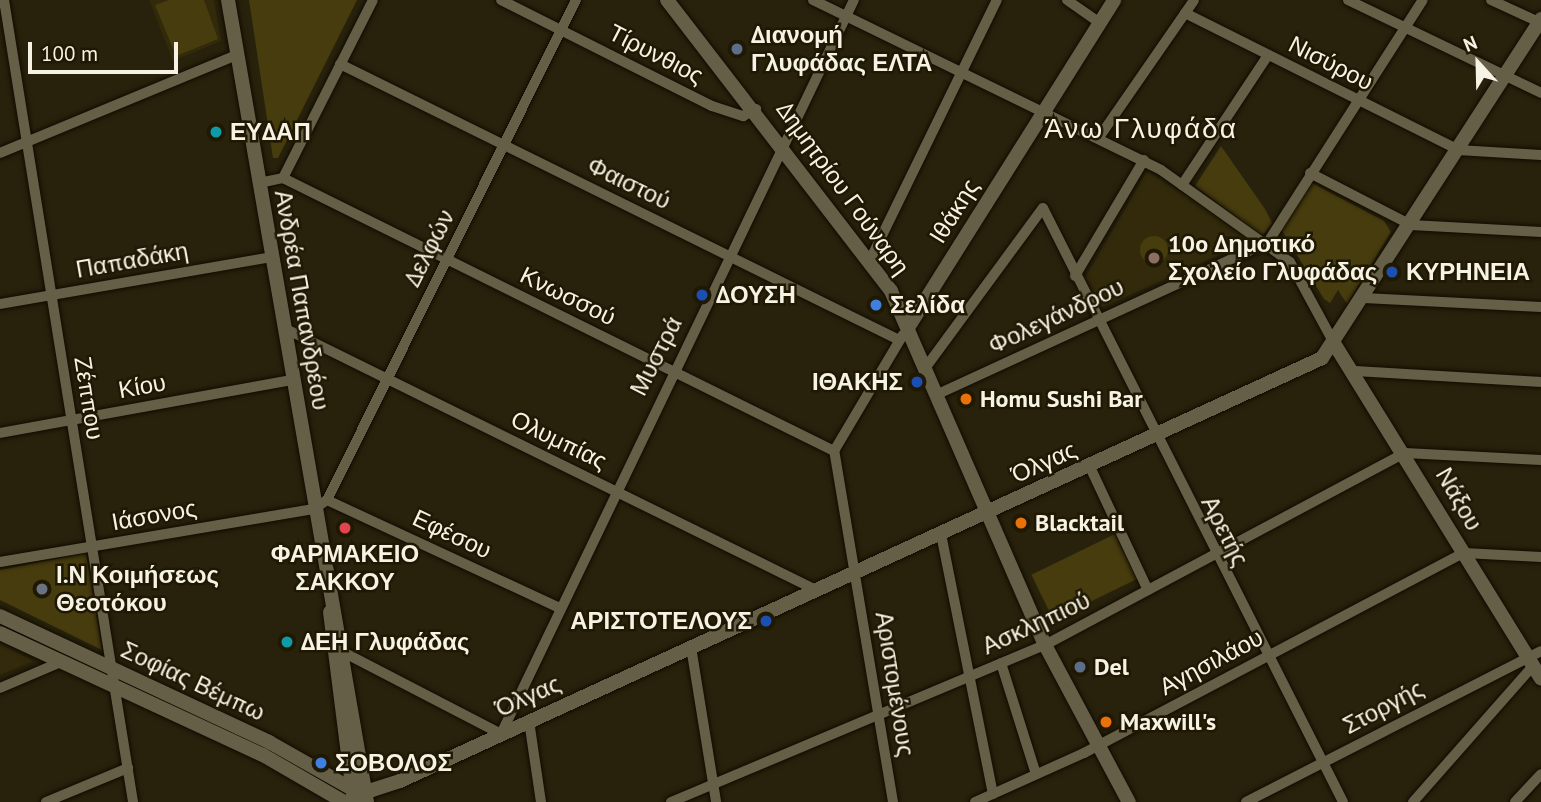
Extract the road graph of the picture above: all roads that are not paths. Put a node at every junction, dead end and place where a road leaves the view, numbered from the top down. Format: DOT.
graph roads {
  1 [pos="2,0"];
  2 [pos="228,0"];
  3 [pos="373,0"];
  4 [pos="501,0"];
  5 [pos="576,0"];
  6 [pos="667,0"];
  7 [pos="813,0"];
  8 [pos="854,0"];
  9 [pos="997,0"];
  10 [pos="1067,0"];
  11 [pos="1114,0"];
  12 [pos="1194,0"];
  13 [pos="1348,0"];
  14 [pos="1423,0"];
  15 [pos="1491,0"];
  16 [pos="1185,13"];
  17 [pos="847,16"];
  18 [pos="1540,21"];
  19 [pos="1100,23"];
  20 [pos="561,29"];
  21 [pos="1404,29"];
  22 [pos="237,55"];
  23 [pos="1268,55"];
  24 [pos="340,64"];
  25 [pos="962,72"];
  26 [pos="1504,77"];
  27 [pos="1541,93"];
  28 [pos="1356,100"];
  29 [pos="756,109"];
  30 [pos="1043,111"];
  31 [pos="1100,136"];
  32 [pos="27,141"];
  33 [pos="785,146"];
  34 [pos="504,147"];
  35 [pos="1458,150"];
  36 [pos="0,153"];
  37 [pos="1541,155"];
  38 [pos="1144,160"];
  39 [pos="1310,173"];
  40 [pos="283,178"];
  41 [pos="259,183"];
  42 [pos="1182,185"];
  43 [pos="1410,225"];
  44 [pos="1541,232"];
  45 [pos="1268,242"];
  46 [pos="730,256"];
  47 [pos="272,257"];
  48 [pos="871,258"];
  49 [pos="446,259"];
  50 [pos="1075,276"];
  51 [pos="51,295"];
  52 [pos="1364,298"];
  53 [pos="0,304"];
  54 [pos="1541,307"];
  55 [pos="1096,321"];
  56 [pos="909,326"];
  57 [pos="284,328"];
  58 [pos="899,340"];
  59 [pos="1335,345"];
  60 [pos="926,366"];
  61 [pos="671,371"];
  62 [pos="1356,371"];
  63 [pos="387,379"];
  64 [pos="292,380"];
  65 [pos="1541,382"];
  66 [pos="938,394"];
  67 [pos="71,420"];
  68 [pos="0,432"];
  69 [pos="1154,437"];
  70 [pos="834,451"];
  71 [pos="1405,453"];
  72 [pos="1541,460"];
  73 [pos="1090,467"];
  74 [pos="613,490"];
  75 [pos="327,500"];
  76 [pos="314,509"];
  77 [pos="988,512"];
  78 [pos="941,534"];
  79 [pos="92,547"];
  80 [pos="1464,553"];
  81 [pos="1213,554"];
  82 [pos="1541,557"];
  83 [pos="0,562"];
  84 [pos="855,573"];
  85 [pos="816,590"];
  86 [pos="1148,590"];
  87 [pos="331,607"];
  88 [pos="558,607"];
  89 [pos="0,616"];
  90 [pos="0,633"];
  91 [pos="1045,645"];
  92 [pos="691,647"];
  93 [pos="1541,651"];
  94 [pos="343,652"];
  95 [pos="1266,656"];
  96 [pos="63,661"];
  97 [pos="1530,661"];
  98 [pos="1001,663"];
  99 [pos="111,668"];
  100 [pos="967,677"];
  101 [pos="1541,679"];
  102 [pos="114,685"];
  103 [pos="0,688"];
  104 [pos="878,714"];
  105 [pos="529,721"];
  106 [pos="501,733"];
  107 [pos="1098,745"];
  108 [pos="1322,763"];
  109 [pos="128,768"];
  110 [pos="1036,774"];
  111 [pos="1541,774"];
  112 [pos="713,784"];
  113 [pos="993,794"];
  114 [pos="328,797"];
  115 [pos="359,798"];
  116 [pos="46,802"];
  117 [pos="133,802"];
  118 [pos="541,802"];
  119 [pos="671,802"];
  120 [pos="716,802"];
  121 [pos="893,802"];
  122 [pos="975,802"];
  123 [pos="1129,802"];
  124 [pos="1246,802"];
  125 [pos="1343,802"];
  126 [pos="1413,802"];
  127 [pos="1515,802"];
  1 -- 32 [label="street, Ζέππου"];
  2 -- 22 [label="main road, Ανδρέα Παπανδρέου"];
  3 -- 24 [label="street"];
  4 -- 20 [label="street, Τίρυνθιος"];
  5 -- 20 [label="street, Δελφών"];
  6 -- 29 [label="main road, Δημητρίου Γούναρη"];
  7 -- 17 [label="street"];
  8 -- 17 [label="street, Μυστρά"];
  9 -- 25 [label="street"];
  10 -- 19 [label="street"];
  11 -- 19 [label="main road, Ιθάκης"];
  12 -- 16 [label="street"];
  13 -- 21 [label="street"];
  14 -- 21 [label="street"];
  15 -- 18 [label="street"];
  16 -- 23 [label="street, Νισύρου"];
  16 -- 31 [label="street"];
  17 -- 25 [label="street"];
  17 -- 33 [label="street, Μυστρά"];
  18 -- 26 [label="main road, Όλγας"];
  19 -- 30 [label="main road, Ιθάκης"];
  20 -- 29 [label="street, Τίρυνθιος"];
  20 -- 34 [label="street, Δελφών"];
  21 -- 26 [label="street"];
  21 -- 28 [label="street"];
  22 -- 32 [label="street"];
  22 -- 41 [label="main road, Ανδρέα Παπανδρέου"];
  23 -- 28 [label="street, Νισύρου"];
  23 -- 42 [label="street"];
  24 -- 34 [label="street, Φαιστού"];
  24 -- 40 [label="street"];
  25 -- 30 [label="street"];
  25 -- 48 [label="street"];
  26 -- 27 [label="street"];
  26 -- 35 [label="main road, Όλγας"];
  28 -- 35 [label="street, Νισύρου"];
  28 -- 39 [label="street"];
  29 -- 33 [label="main road, Δημητρίου Γούναρη"];
  30 -- 31 [label="street"];
  30 -- 56 [label="main road, Ιθάκης"];
  31 -- 38 [label="street"];
  32 -- 36 [label="street"];
  32 -- 51 [label="street, Ζέππου"];
  33 -- 46 [label="street, Μυστρά"];
  33 -- 48 [label="main road, Δημητρίου Γούναρη"];
  34 -- 46 [label="street, Φαιστού"];
  34 -- 49 [label="street, Δελφών"];
  35 -- 37 [label="street"];
  35 -- 43 [label="main road, Όλγας"];
  38 -- 42 [label="street"];
  38 -- 50 [label="street"];
  39 -- 43 [label="street"];
  39 -- 45 [label="street"];
  40 -- 41 [label="street"];
  40 -- 49 [label="street, Κνωσσού"];
  41 -- 47 [label="main road, Ανδρέα Παπανδρέου"];
  42 -- 45 [label="street"];
  43 -- 44 [label="street"];
  43 -- 52 [label="main road, Όλγας"];
  45 -- 55 [label="street, Φολεγάνδρου"];
  45 -- 59 [label="street"];
  46 -- 58 [label="street, Φαιστού"];
  46 -- 61 [label="street, Μυστρά"];
  47 -- 51 [label="street, Παπαδάκη"];
  47 -- 57 [label="main road, Ανδρέα Παπανδρέου"];
  48 -- 56 [label="main road, Δημητρίου Γούναρη"];
  49 -- 61 [label="street, Κνωσσού"];
  49 -- 63 [label="street, Δελφών"];
  50 -- 55 [label="street, Αρετής"];
  50 -- 60 [label="street, Αρετής"];
  51 -- 53 [label="street, Παπαδάκη"];
  51 -- 67 [label="street, Ζέππου"];
  52 -- 54 [label="street"];
  52 -- 59 [label="main road, Όλγας"];
  55 -- 66 [label="street, Φολεγάνδρου"];
  55 -- 69 [label="street, Αρετής"];
  56 -- 58 [label="street, Ιθάκης"];
  56 -- 60 [label="main road, Δημητρίου Γούναρη"];
  57 -- 63 [label="street, Ολυμπίας"];
  57 -- 64 [label="main road, Ανδρέα Παπανδρέου"];
  58 -- 70 [label="street, Ιθάκης"];
  59 -- 62 [label="main road, Νάξου"];
  59 -- 69 [label="main road, Όλγας"];
  60 -- 66 [label="main road, Δημητρίου Γούναρη"];
  61 -- 70 [label="street, Κνωσσού"];
  61 -- 74 [label="street, Μυστρά"];
  62 -- 65 [label="street"];
  62 -- 71 [label="main road, Νάξου"];
  63 -- 74 [label="street, Ολυμπίας"];
  63 -- 75 [label="street, Δελφών"];
  64 -- 67 [label="street, Κίου"];
  64 -- 76 [label="main road, Ανδρέα Παπανδρέου"];
  66 -- 77 [label="main road, Δημητρίου Γούναρη"];
  67 -- 68 [label="street, Κίου"];
  67 -- 79 [label="street, Ζέππου"];
  69 -- 73 [label="main road, Όλγας"];
  69 -- 81 [label="street, Αρετής"];
  70 -- 84 [label="street"];
  71 -- 72 [label="street"];
  71 -- 80 [label="main road, Νάξου"];
  71 -- 81 [label="street, Ασκληπιού"];
  73 -- 77 [label="main road, Όλγας"];
  73 -- 86 [label="street"];
  74 -- 85 [label="street, Ολυμπίας"];
  74 -- 88 [label="street, Μυστρά"];
  75 -- 76 [label="street, Δελφών"];
  75 -- 88 [label="street, Εφέσου"];
  76 -- 79 [label="street, Ιάσονος"];
  76 -- 87 [label="main road, Ανδρέα Παπανδρέου"];
  77 -- 78 [label="main road, Όλγας"];
  77 -- 91 [label="main road, Δημητρίου Γούναρη"];
  78 -- 84 [label="main road, Όλγας"];
  78 -- 100 [label="street"];
  79 -- 83 [label="street, Ιάσονος"];
  79 -- 99 [label="street, Ζέππου"];
  80 -- 82 [label="street"];
  80 -- 95 [label="street, Αγησιλάου"];
  80 -- 97 [label="main road, Νάξου"];
  81 -- 86 [label="street, Ασκληπιού"];
  81 -- 95 [label="street, Αρετής"];
  84 -- 85 [label="main road, Όλγας"];
  84 -- 104 [label="street, Αριστομένους"];
  85 -- 92 [label="main road, Όλγας"];
  86 -- 91 [label="street, Ασκληπιού"];
  87 -- 94 [label="main road, Ανδρέα Παπανδρέου"];
  87 -- 115 [label="main road, Ανδρέα Παπανδρέου"];
  88 -- 106 [label="street, Μυστρά"];
  89 -- 99 [label="main road, Σοφίας Βέμπω"];
  90 -- 96 [label="main road, Σοφίας Βέμπω"];
  91 -- 98 [label="street, Ασκληπιού"];
  91 -- 107 [label="main road, Δημητρίου Γούναρη"];
  92 -- 105 [label="main road, Όλγας"];
  92 -- 112 [label="street"];
  93 -- 97 [label="street, Στοργής"];
  94 -- 106 [label="street"];
  94 -- 115 [label="main road, Ανδρέα Παπανδρέου"];
  95 -- 107 [label="street, Αγησιλάου"];
  95 -- 108 [label="street, Αρετής"];
  96 -- 102 [label="main road, Σοφίας Βέμπω"];
  96 -- 103 [label="street"];
  97 -- 101 [label="main road, Νάξου"];
  97 -- 108 [label="street, Στοργής"];
  97 -- 126 [label="street"];
  98 -- 100 [label="street, Ασκληπιού"];
  98 -- 110 [label="street"];
  99 -- 102 [label="street, Ζέππου"];
  99 -- 115 [label="main road, Σοφίας Βέμπω"];
  100 -- 104 [label="street, Ασκληπιού"];
  100 -- 113 [label="street"];
  102 -- 109 [label="street, Ζέππου"];
  102 -- 114 [label="main road, Σοφίας Βέμπω"];
  104 -- 112 [label="street, Ασκληπιού"];
  104 -- 121 [label="street, Αριστομένους"];
  105 -- 106 [label="main road, Όλγας"];
  105 -- 118 [label="street"];
  106 -- 115 [label="main road, Όλγας"];
  107 -- 110 [label="street, Αγησιλάου"];
  107 -- 123 [label="main road, Δημητρίου Γούναρη"];
  108 -- 124 [label="street, Στοργής"];
  108 -- 125 [label="street, Αρετής"];
  109 -- 116 [label="street"];
  109 -- 117 [label="street, Ζέππου"];
  110 -- 113 [label="street, Αγησιλάου"];
  111 -- 127 [label="street"];
  112 -- 119 [label="street, Ασκληπιού"];
  112 -- 120 [label="street"];
  113 -- 122 [label="street, Αγησιλάου"];
  114 -- 115 [label="main road, Σοφίας Βέμπω"];
}
